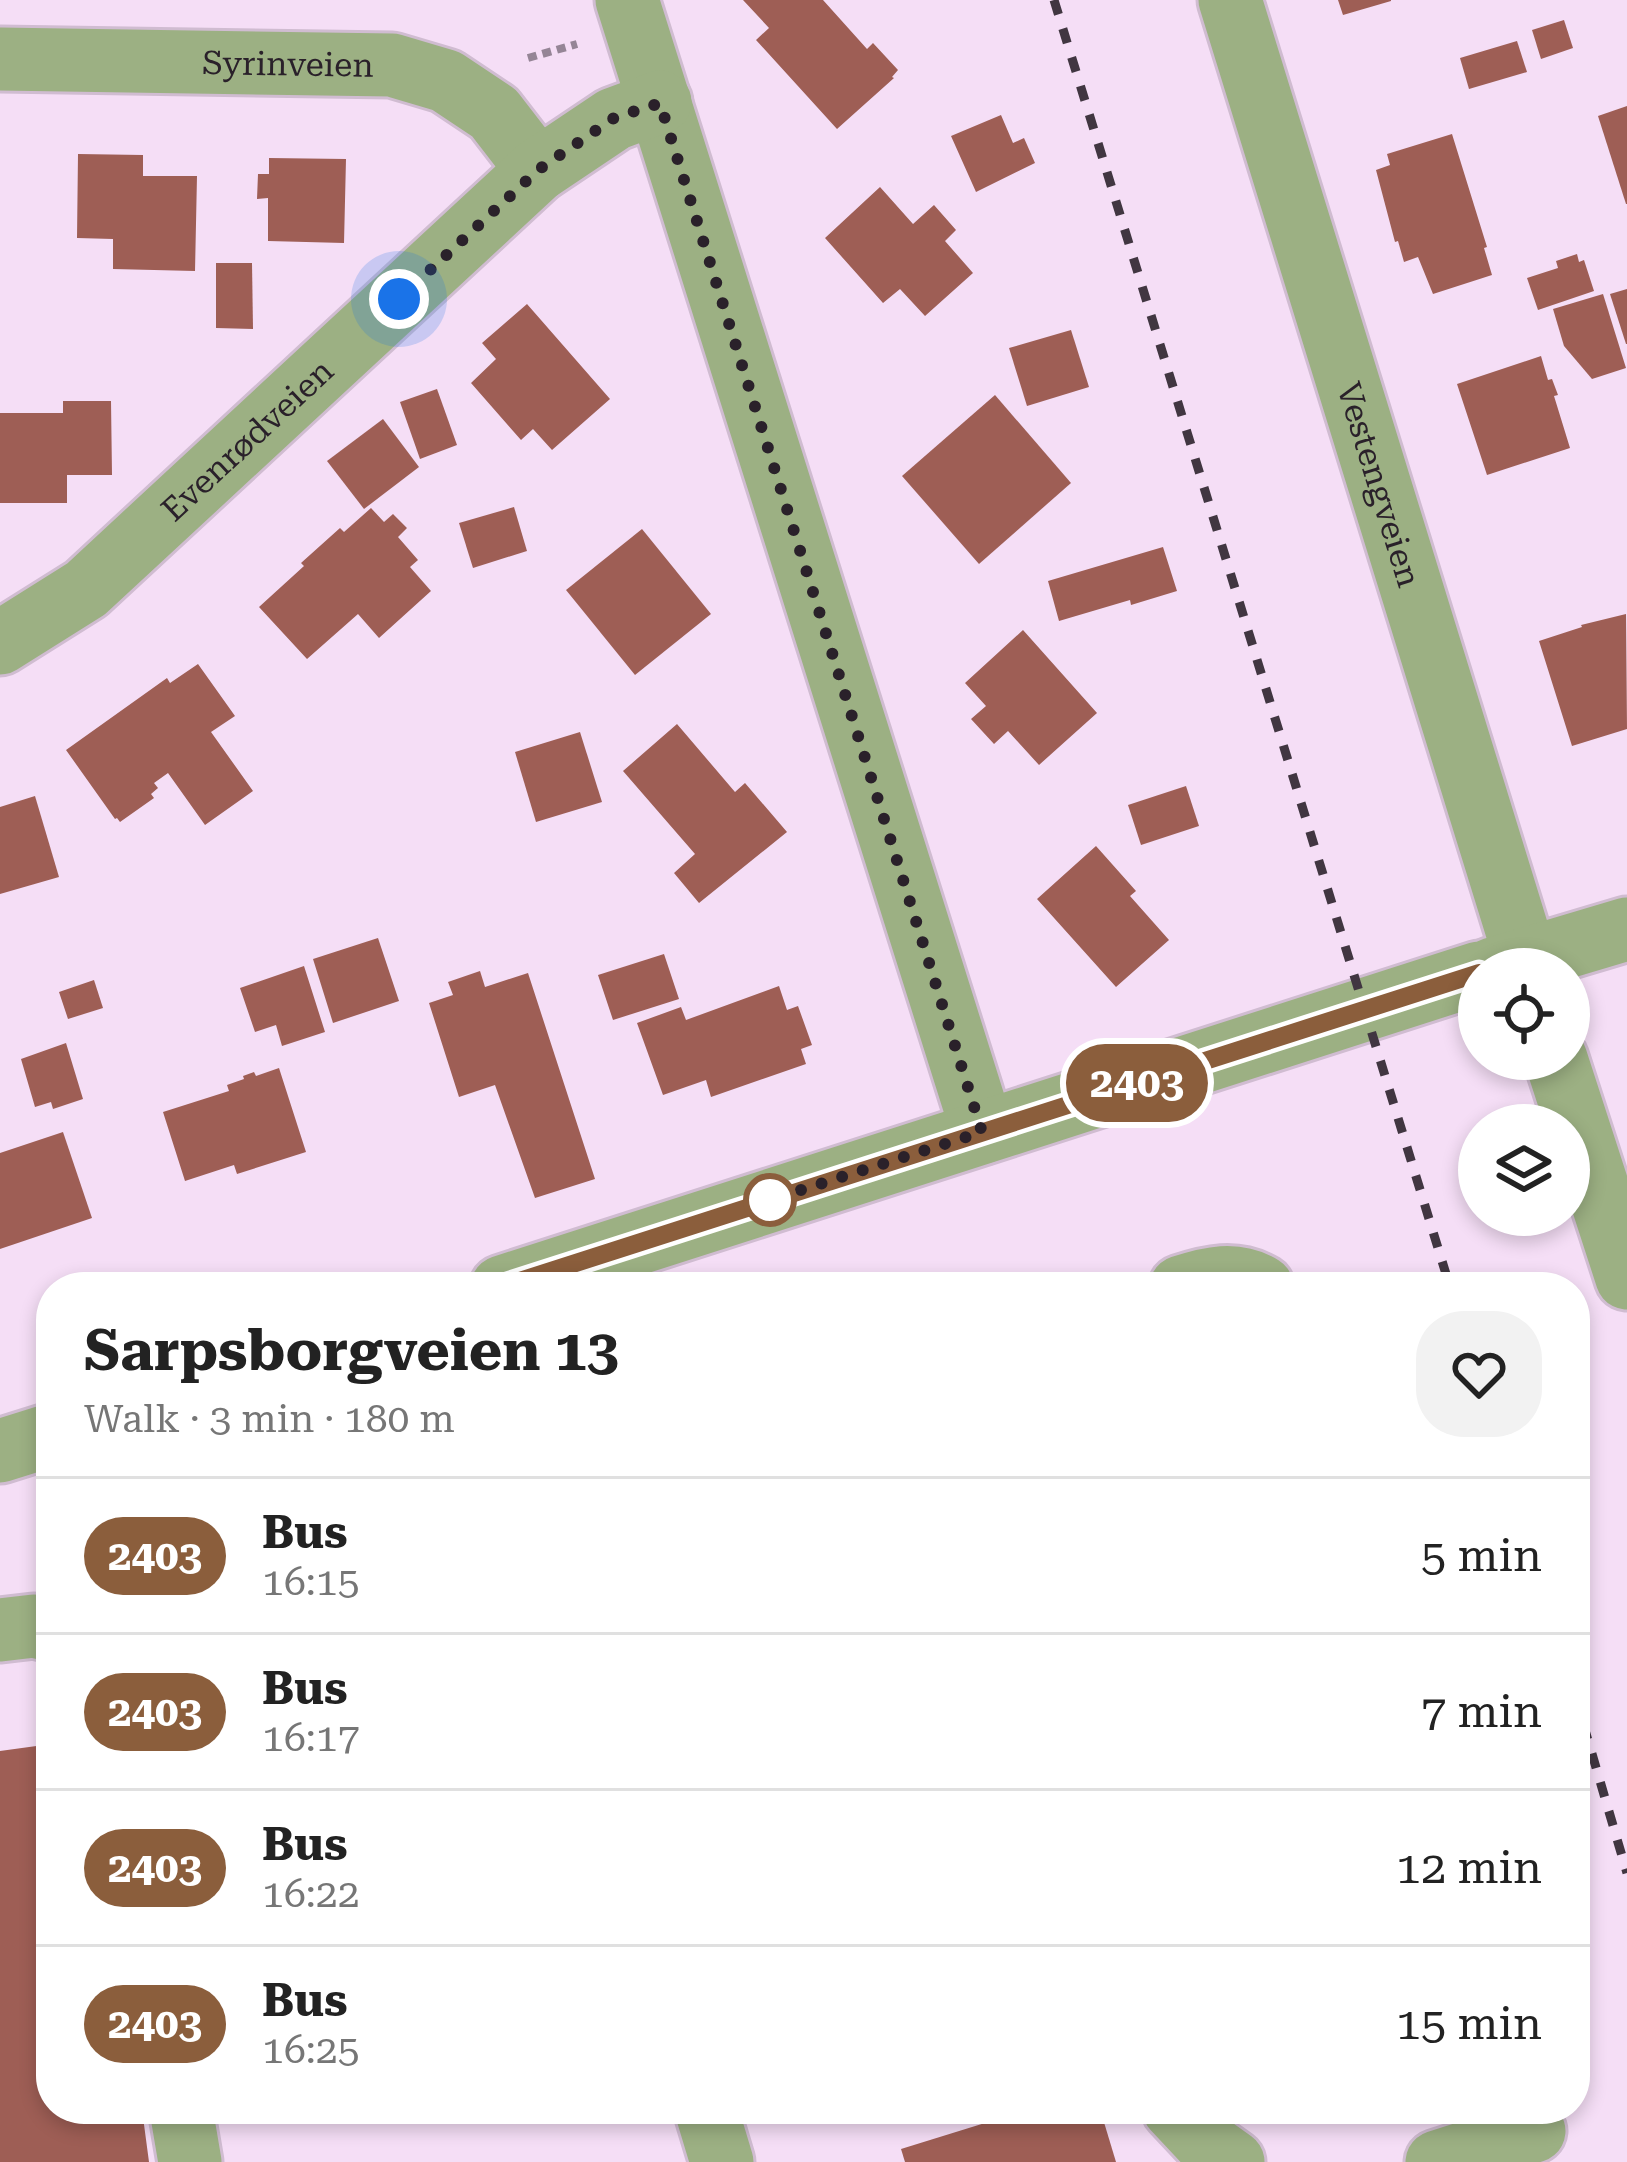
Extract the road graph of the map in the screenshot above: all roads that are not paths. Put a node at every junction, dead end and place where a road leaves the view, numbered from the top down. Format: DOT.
graph roads {
  1 [pos="627,0"];
  2 [pos="1230,0"];
  3 [pos="0,59"];
  4 [pos="660,103"];
  5 [pos="538,170"];
  6 [pos="0,644"];
  7 [pos="1627,929"];
  8 [pos="1501,948"];
  9 [pos="1566,948"];
  10 [pos="1458,982"];
  11 [pos="1563,1080"];
  12 [pos="982,1132"];
  13 [pos="548,1272"];
  14 [pos="1627,1278"];
  15 [pos="36,1440"];
  16 [pos="0,1451"];
  17 [pos="36,1626"];
  18 [pos="0,1630"];
  19 [pos="184,2124"];
  20 [pos="711,2124"];
  21 [pos="1188,2124"];
  22 [pos="1536,2134"];
  23 [pos="190,2162"];
  24 [pos="722,2162"];
  25 [pos="1233,2162"];
  26 [pos="1437,2162"];
  1 -- 4 [label="street"];
  2 -- 8 [label="street, Vestengveien"];
  3 -- 5 [label="street, Syrinveien"];
  4 -- 5 [label="street, Evenrødveien"];
  4 -- 12 [label="street"];
  5 -- 6 [label="street, Evenrødveien"];
  7 -- 9 [label="street"];
  10 -- 12 [label="street"];
  11 -- 14 [label="street"];
  12 -- 13 [label="street"];
  15 -- 16 [label="street"];
  17 -- 18 [label="street"];
  19 -- 23 [label="street"];
  20 -- 24 [label="street"];
  21 -- 25 [label="street"];
  22 -- 26 [label="street"];
}
